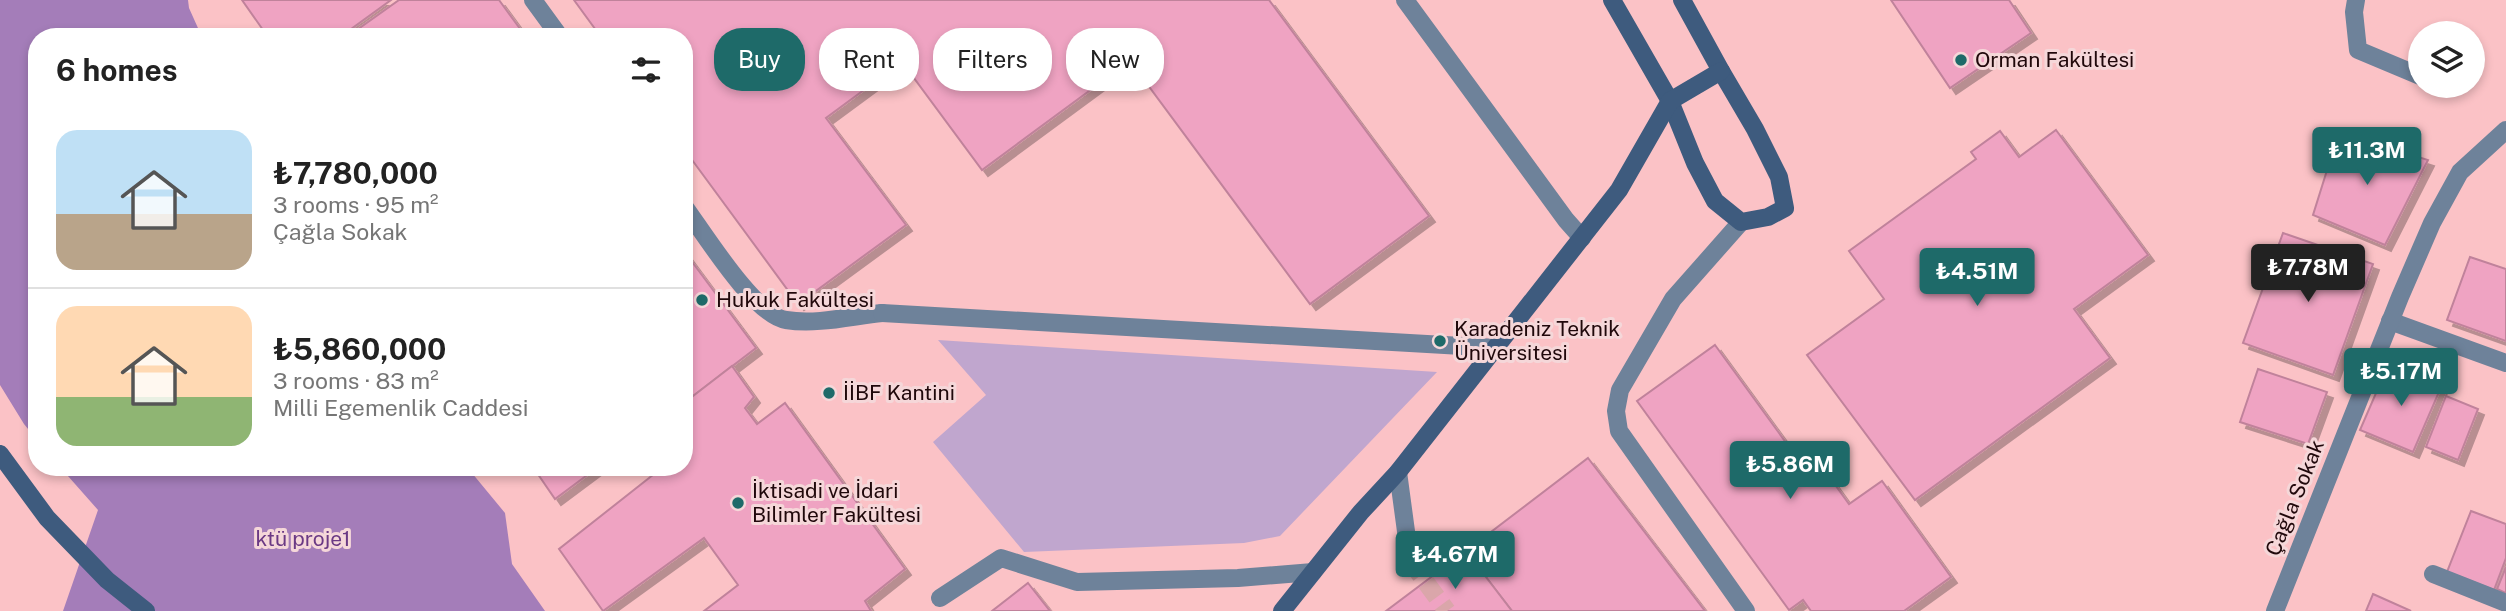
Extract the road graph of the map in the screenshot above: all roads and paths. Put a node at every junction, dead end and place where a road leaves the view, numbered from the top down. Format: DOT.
graph roads {
  1 [pos="533,0"];
  2 [pos="1405,0"];
  3 [pos="1612,0"];
  4 [pos="1682,0"];
  5 [pos="2355,6"];
  6 [pos="553,28"];
  7 [pos="1721,71"];
  8 [pos="2408,71"];
  9 [pos="1670,101"];
  10 [pos="2506,130"];
  11 [pos="693,218"];
  12 [pos="1741,222"];
  13 [pos="1582,237"];
  14 [pos="2390,321"];
  15 [pos="1497,348"];
  16 [pos="2506,363"];
  17 [pos="0,454"];
  18 [pos="1398,472"];
  19 [pos="1410,561"];
  20 [pos="1313,572"];
  21 [pos="2433,574"];
  22 [pos="940,598"];
  23 [pos="2506,603"];
  24 [pos="146,611"];
  25 [pos="1282,611"];
  26 [pos="1746,611"];
  27 [pos="2275,611"];
  1 -- 6 [label="street"];
  2 -- 13 [label="street"];
  3 -- 9 [label="street"];
  4 -- 7 [label="street"];
  5 -- 8 [label="street"];
  7 -- 9 [label="street"];
  7 -- 12 [label="street"];
  9 -- 12 [label="street"];
  9 -- 13 [label="street"];
  10 -- 14 [label="street, Çağla Sokak"];
  11 -- 15 [label="street"];
  12 -- 26 [label="street"];
  13 -- 15 [label="street"];
  14 -- 16 [label="street"];
  14 -- 27 [label="street, Çağla Sokak"];
  15 -- 18 [label="street"];
  17 -- 24 [label="street"];
  18 -- 19 [label="street"];
  18 -- 20 [label="street"];
  20 -- 22 [label="street"];
  20 -- 25 [label="street"];
  21 -- 23 [label="street"];
}
